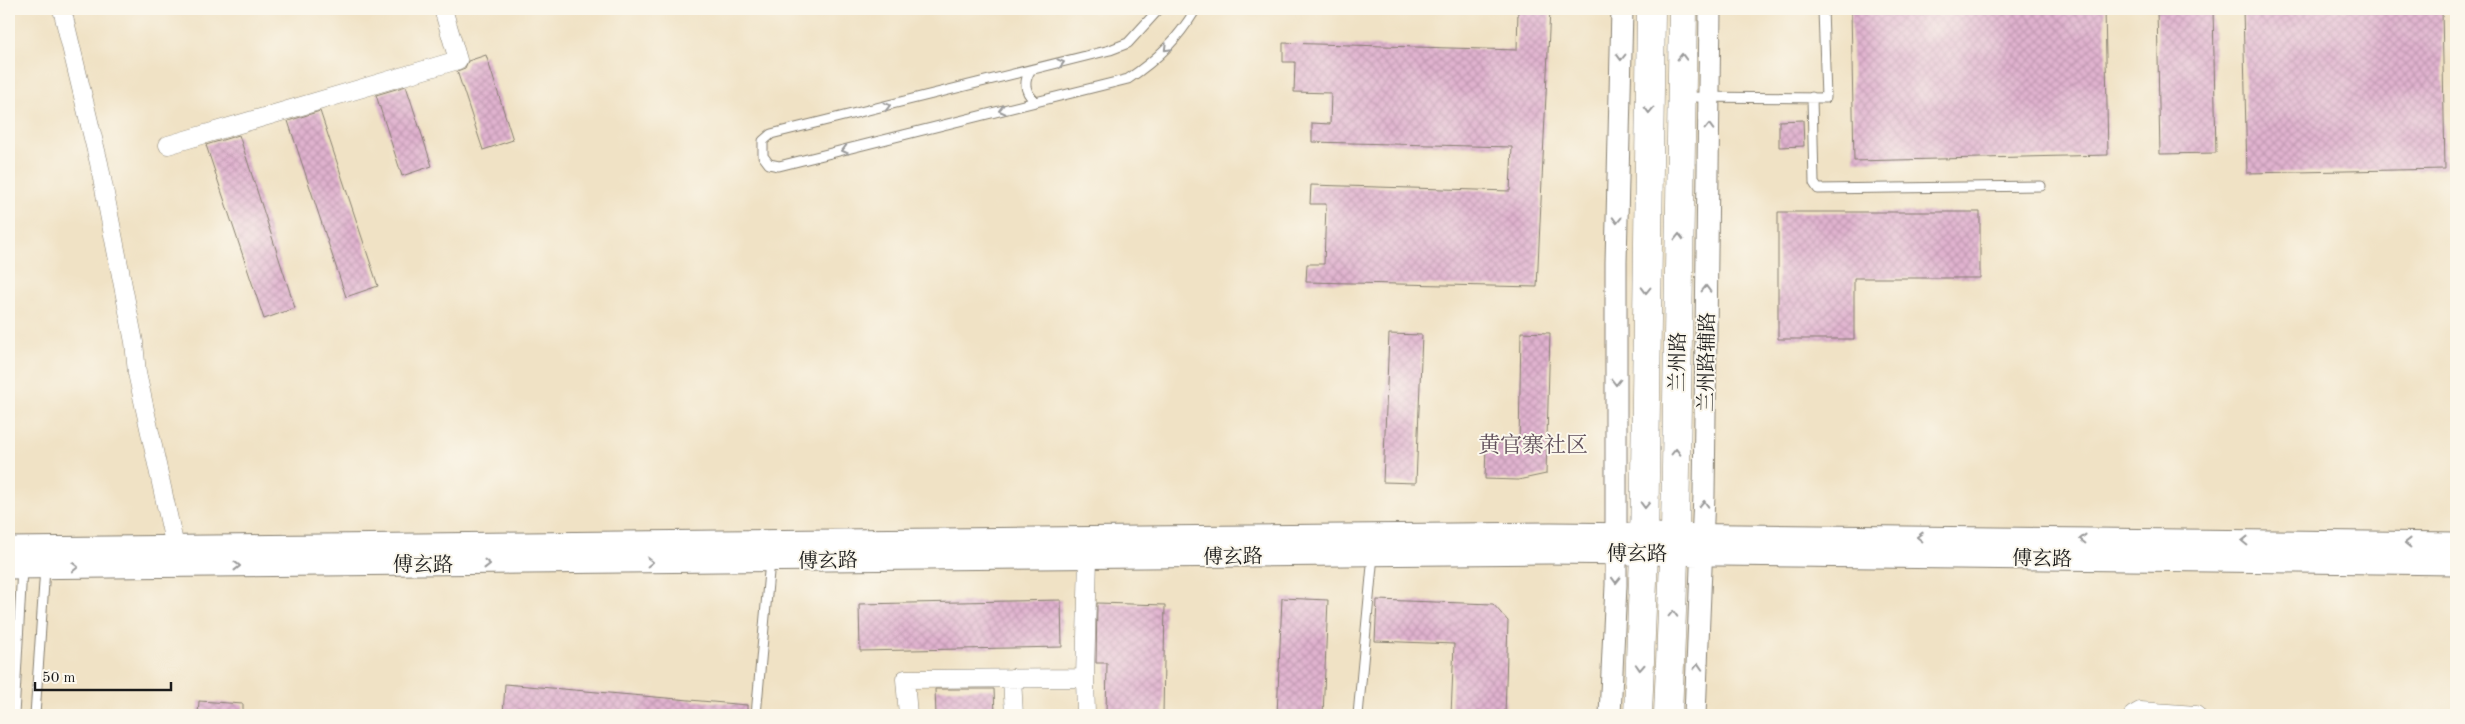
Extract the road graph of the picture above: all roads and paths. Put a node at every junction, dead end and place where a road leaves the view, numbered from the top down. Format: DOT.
graph roads {
  1 [pos="62,9"];
  2 [pos="443,9"];
  3 [pos="1159,9"];
  4 [pos="1196,9"];
  5 [pos="1622,9"];
  6 [pos="1651,9"];
  7 [pos="1683,9"];
  8 [pos="1710,9"];
  9 [pos="1823,9"];
  10 [pos="1030,71"];
  11 [pos="1710,97"];
  12 [pos="1812,97"];
  13 [pos="1681,98"];
  14 [pos="1036,102"];
  15 [pos="168,145"];
  16 [pos="2041,186"];
  17 [pos="1616,543"];
  18 [pos="1644,543"];
  19 [pos="1675,543"];
  20 [pos="2456,543"];
  21 [pos="1703,544"];
  22 [pos="175,547"];
  23 [pos="9,548"];
  24 [pos="1373,554"];
  25 [pos="1088,557"];
  26 [pos="770,561"];
  27 [pos="2456,564"];
  28 [pos="15,568"];
  29 [pos="45,568"];
  30 [pos="1012,678"];
  31 [pos="1085,678"];
  32 [pos="14,715"];
  33 [pos="35,715"];
  34 [pos="756,715"];
  35 [pos="908,715"];
  36 [pos="1014,715"];
  37 [pos="1086,715"];
  38 [pos="1358,715"];
  39 [pos="1610,715"];
  40 [pos="1638,715"];
  41 [pos="1668,715"];
  42 [pos="1695,715"];
  43 [pos="2133,715"];
  44 [pos="2196,715"];
  1 -- 22 [label="street"];
  2 -- 15 [label="street"];
  10 -- 3 [label="lane, one-way"];
  4 -- 14 [label="lane, one-way"];
  5 -- 17 [label="street, one-way"];
  6 -- 18 [label="main road, 兰州路, one-way"];
  13 -- 7 [label="main road, 兰州路, one-way"];
  8 -- 11 [label="street, 兰州路辅路"];
  9 -- 12 [label="lane"];
  10 -- 14 [label="lane"];
  14 -- 10 [label="lane, one-way"];
  11 -- 12 [label="lane"];
  11 -- 13 [label="lane"];
  21 -- 11 [label="street, 兰州路辅路, one-way"];
  12 -- 16 [label="lane"];
  19 -- 13 [label="main road, 兰州路, one-way"];
  17 -- 18 [label="street, 傅玄路"];
  17 -- 22 [label="street, 傅玄路"];
  17 -- 24 [label="street, 傅玄路"];
  17 -- 39 [label="street, one-way"];
  18 -- 19 [label="street, 傅玄路"];
  18 -- 40 [label="main road, 兰州路, one-way"];
  19 -- 21 [label="street, 傅玄路"];
  41 -- 19 [label="main road, 兰州路, one-way"];
  20 -- 21 [label="street, 傅玄路, one-way"];
  21 -- 27 [label="street, 傅玄路"];
  42 -- 21 [label="street, 兰州路辅路, one-way"];
  22 -- 23 [label="street, 傅玄路"];
  24 -- 25 [label="street, 傅玄路"];
  24 -- 38 [label="lane"];
  25 -- 26 [label="street, 傅玄路"];
  25 -- 31 [label="street"];
  29 -- 26 [label="street, 傅玄路, one-way"];
  26 -- 34 [label="lane"];
  28 -- 29 [label="street, 傅玄路"];
  28 -- 32 [label="lane"];
  29 -- 33 [label="lane"];
  30 -- 31 [label="street"];
  30 -- 35 [label="street"];
  30 -- 36 [label="street"];
  31 -- 37 [label="street"];
  43 -- 44 [label="street"];
}
